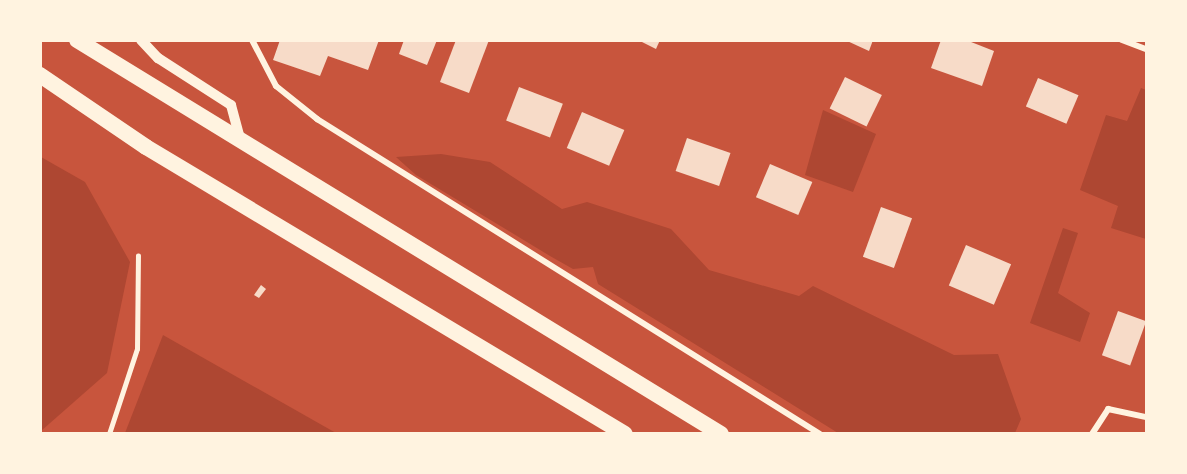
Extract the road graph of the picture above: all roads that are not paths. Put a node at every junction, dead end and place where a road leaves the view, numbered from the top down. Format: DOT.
graph roads {
  1 [pos="77,40"];
  2 [pos="141,40"];
  3 [pos="252,40"];
  4 [pos="1122,40"];
  5 [pos="1146,49"];
  6 [pos="40,75"];
  7 [pos="240,139"];
  8 [pos="138,256"];
  9 [pos="1146,417"];
  10 [pos="109,434"];
  11 [pos="625,434"];
  12 [pos="721,434"];
  13 [pos="820,434"];
  14 [pos="1092,434"];
  1 -- 7 [label="highway"];
  2 -- 7 [label="street"];
  3 -- 13 [label="street"];
  4 -- 5 [label="street"];
  6 -- 11 [label="highway"];
  7 -- 12 [label="highway"];
  8 -- 10 [label="lane"];
  9 -- 14 [label="street"];
}
